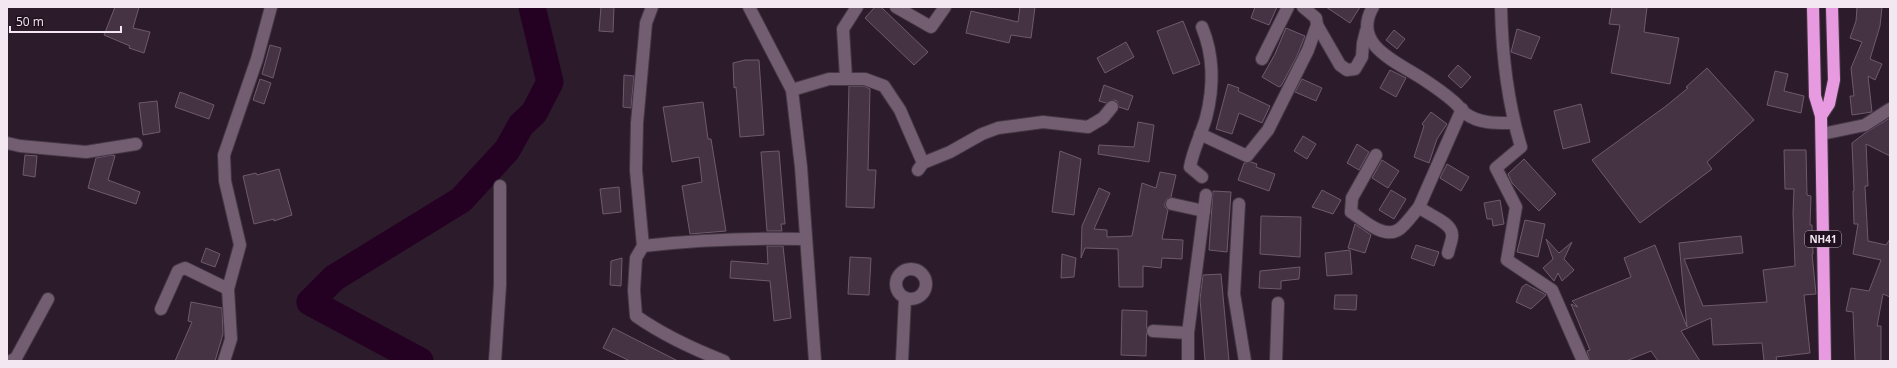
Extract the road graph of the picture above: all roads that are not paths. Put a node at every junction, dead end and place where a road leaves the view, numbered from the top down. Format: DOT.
graph roads {
  1 [pos="271,7"];
  2 [pos="652,7"];
  3 [pos="750,7"];
  4 [pos="857,7"];
  5 [pos="896,7"];
  6 [pos="945,7"];
  7 [pos="1288,7"];
  8 [pos="1303,7"];
  9 [pos="1373,7"];
  10 [pos="1501,7"];
  11 [pos="1813,7"];
  12 [pos="1832,7"];
  13 [pos="1317,25"];
  14 [pos="1202,27"];
  15 [pos="1366,31"];
  16 [pos="1262,59"];
  17 [pos="846,78"];
  18 [pos="792,90"];
  19 [pos="1112,107"];
  20 [pos="1462,109"];
  21 [pos="1890,109"];
  22 [pos="1821,116"];
  23 [pos="1514,123"];
  24 [pos="1200,134"];
  25 [pos="1822,134"];
  26 [pos="7,143"];
  27 [pos="136,144"];
  28 [pos="1376,155"];
  29 [pos="1202,177"];
  30 [pos="500,186"];
  31 [pos="1206,195"];
  32 [pos="1172,204"];
  33 [pos="1240,204"];
  34 [pos="1419,207"];
  35 [pos="1204,211"];
  36 [pos="805,239"];
  37 [pos="643,246"];
  38 [pos="1448,253"];
  39 [pos="228,289"];
  40 [pos="905,298"];
  41 [pos="48,299"];
  42 [pos="1278,302"];
  43 [pos="161,309"];
  44 [pos="1152,331"];
  45 [pos="1188,333"];
  46 [pos="11,361"];
  47 [pos="224,361"];
  48 [pos="495,361"];
  49 [pos="724,361"];
  50 [pos="815,361"];
  51 [pos="902,361"];
  52 [pos="1188,361"];
  53 [pos="1245,361"];
  54 [pos="1276,361"];
  55 [pos="1583,361"];
  56 [pos="1825,361"];
  1 -- 39 [label="street"];
  2 -- 37 [label="street"];
  3 -- 18 [label="street"];
  4 -- 17 [label="street"];
  5 -- 6 [label="street"];
  7 -- 16 [label="street"];
  8 -- 13 [label="street"];
  9 -- 15 [label="street"];
  10 -- 23 [label="street"];
  11 -- 22 [label="highway, NH41"];
  12 -- 22 [label="highway"];
  13 -- 15 [label="street"];
  13 -- 24 [label="street"];
  14 -- 24 [label="street"];
  15 -- 20 [label="street"];
  17 -- 18 [label="street"];
  17 -- 19 [label="street"];
  18 -- 36 [label="street"];
  20 -- 23 [label="street"];
  20 -- 34 [label="street"];
  21 -- 25 [label="street"];
  22 -- 25 [label="highway, NH41"];
  23 -- 55 [label="street"];
  24 -- 29 [label="street"];
  25 -- 56 [label="highway, NH41"];
  26 -- 27 [label="street"];
  28 -- 34 [label="street"];
  30 -- 48 [label="street"];
  31 -- 35 [label="street"];
  32 -- 35 [label="street"];
  33 -- 53 [label="street"];
  34 -- 38 [label="street"];
  35 -- 45 [label="street"];
  36 -- 37 [label="street"];
  36 -- 50 [label="street"];
  37 -- 49 [label="street"];
  39 -- 43 [label="street"];
  39 -- 47 [label="street"];
  40 -- 51 [label="street"];
  41 -- 46 [label="street"];
  42 -- 54 [label="street"];
  44 -- 45 [label="street"];
  45 -- 52 [label="street"];
}
